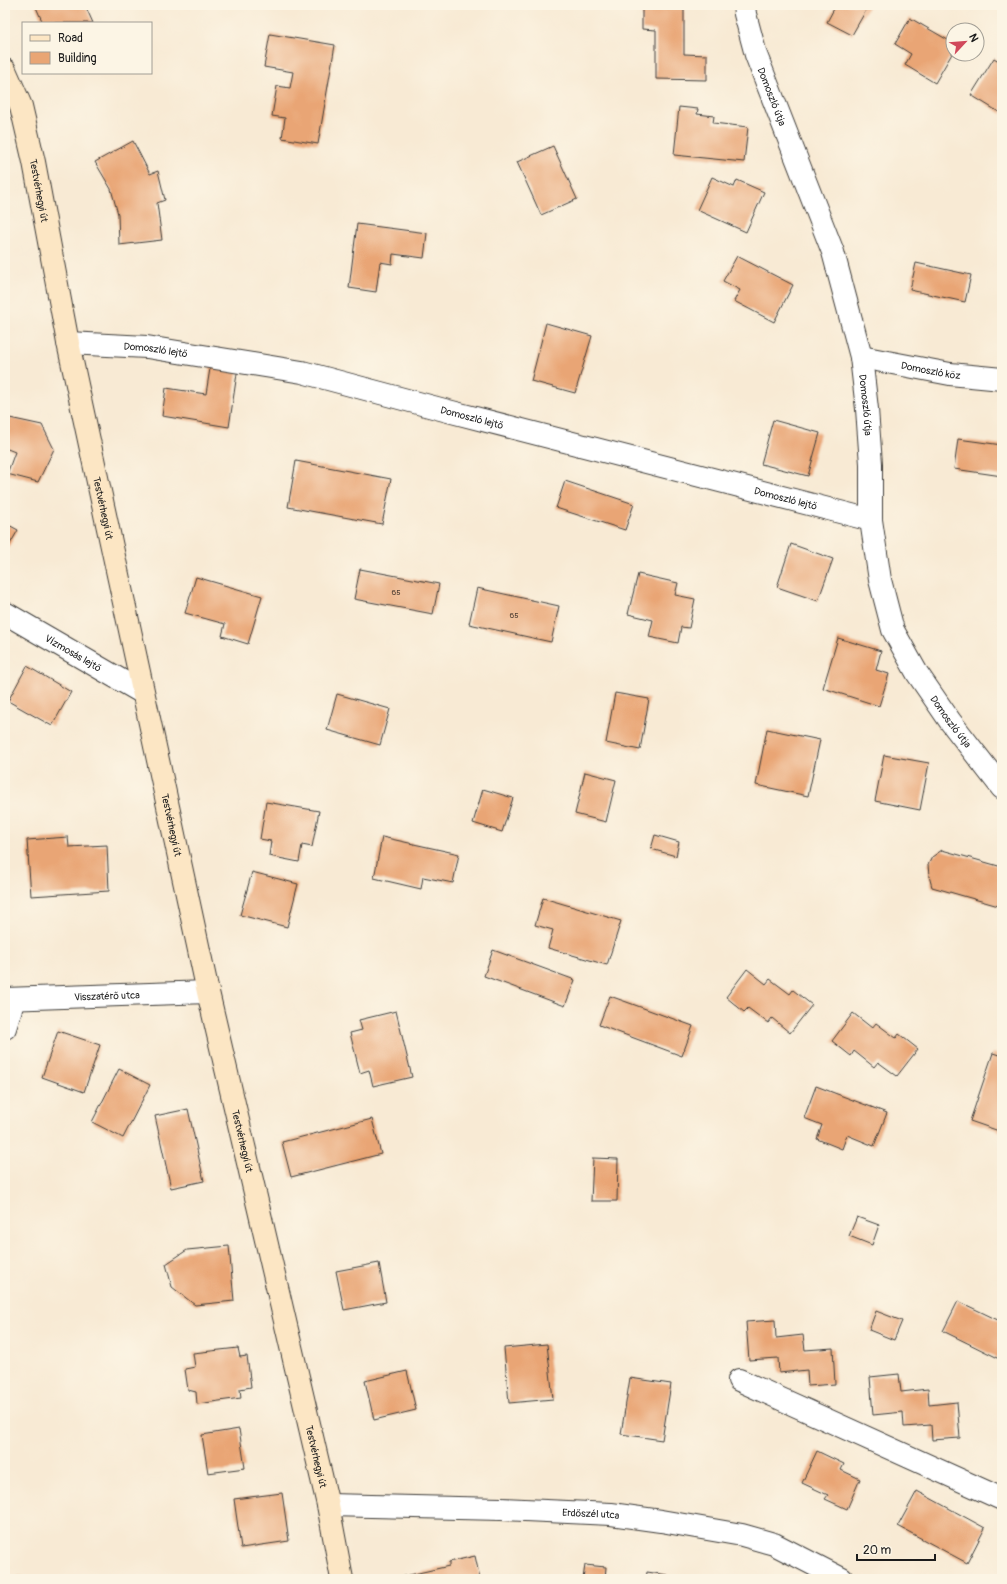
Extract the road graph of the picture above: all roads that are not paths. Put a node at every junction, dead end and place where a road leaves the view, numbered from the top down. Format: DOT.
graph roads {
  1 [pos="744,5"];
  2 [pos="5,70"];
  3 [pos="68,343"];
  4 [pos="861,357"];
  5 [pos="1002,379"];
  6 [pos="871,520"];
  7 [pos="5,612"];
  8 [pos="143,693"];
  9 [pos="1002,788"];
  10 [pos="208,992"];
  11 [pos="10,999"];
  12 [pos="5,1028"];
  13 [pos="739,1380"];
  14 [pos="1002,1499"];
  15 [pos="328,1505"];
  16 [pos="833,1577"];
  17 [pos="342,1579"];
  1 -- 4 [label="street, Domoszló útja"];
  2 -- 3 [label="street, Testvérhegyi út"];
  3 -- 6 [label="street, Domoszló lejtő"];
  3 -- 8 [label="street, Testvérhegyi út"];
  4 -- 5 [label="street, Domoszló köz"];
  4 -- 6 [label="street, Domoszló útja"];
  6 -- 9 [label="street, Domoszló útja"];
  7 -- 8 [label="street, Vízmosás lejtő"];
  8 -- 10 [label="street, Testvérhegyi út"];
  10 -- 11 [label="street, Visszatérő utca"];
  10 -- 15 [label="street, Testvérhegyi út"];
  11 -- 12 [label="street"];
  13 -- 14 [label="street"];
  15 -- 16 [label="street, Erdőszél utca"];
  15 -- 17 [label="street, Testvérhegyi út"];
}
